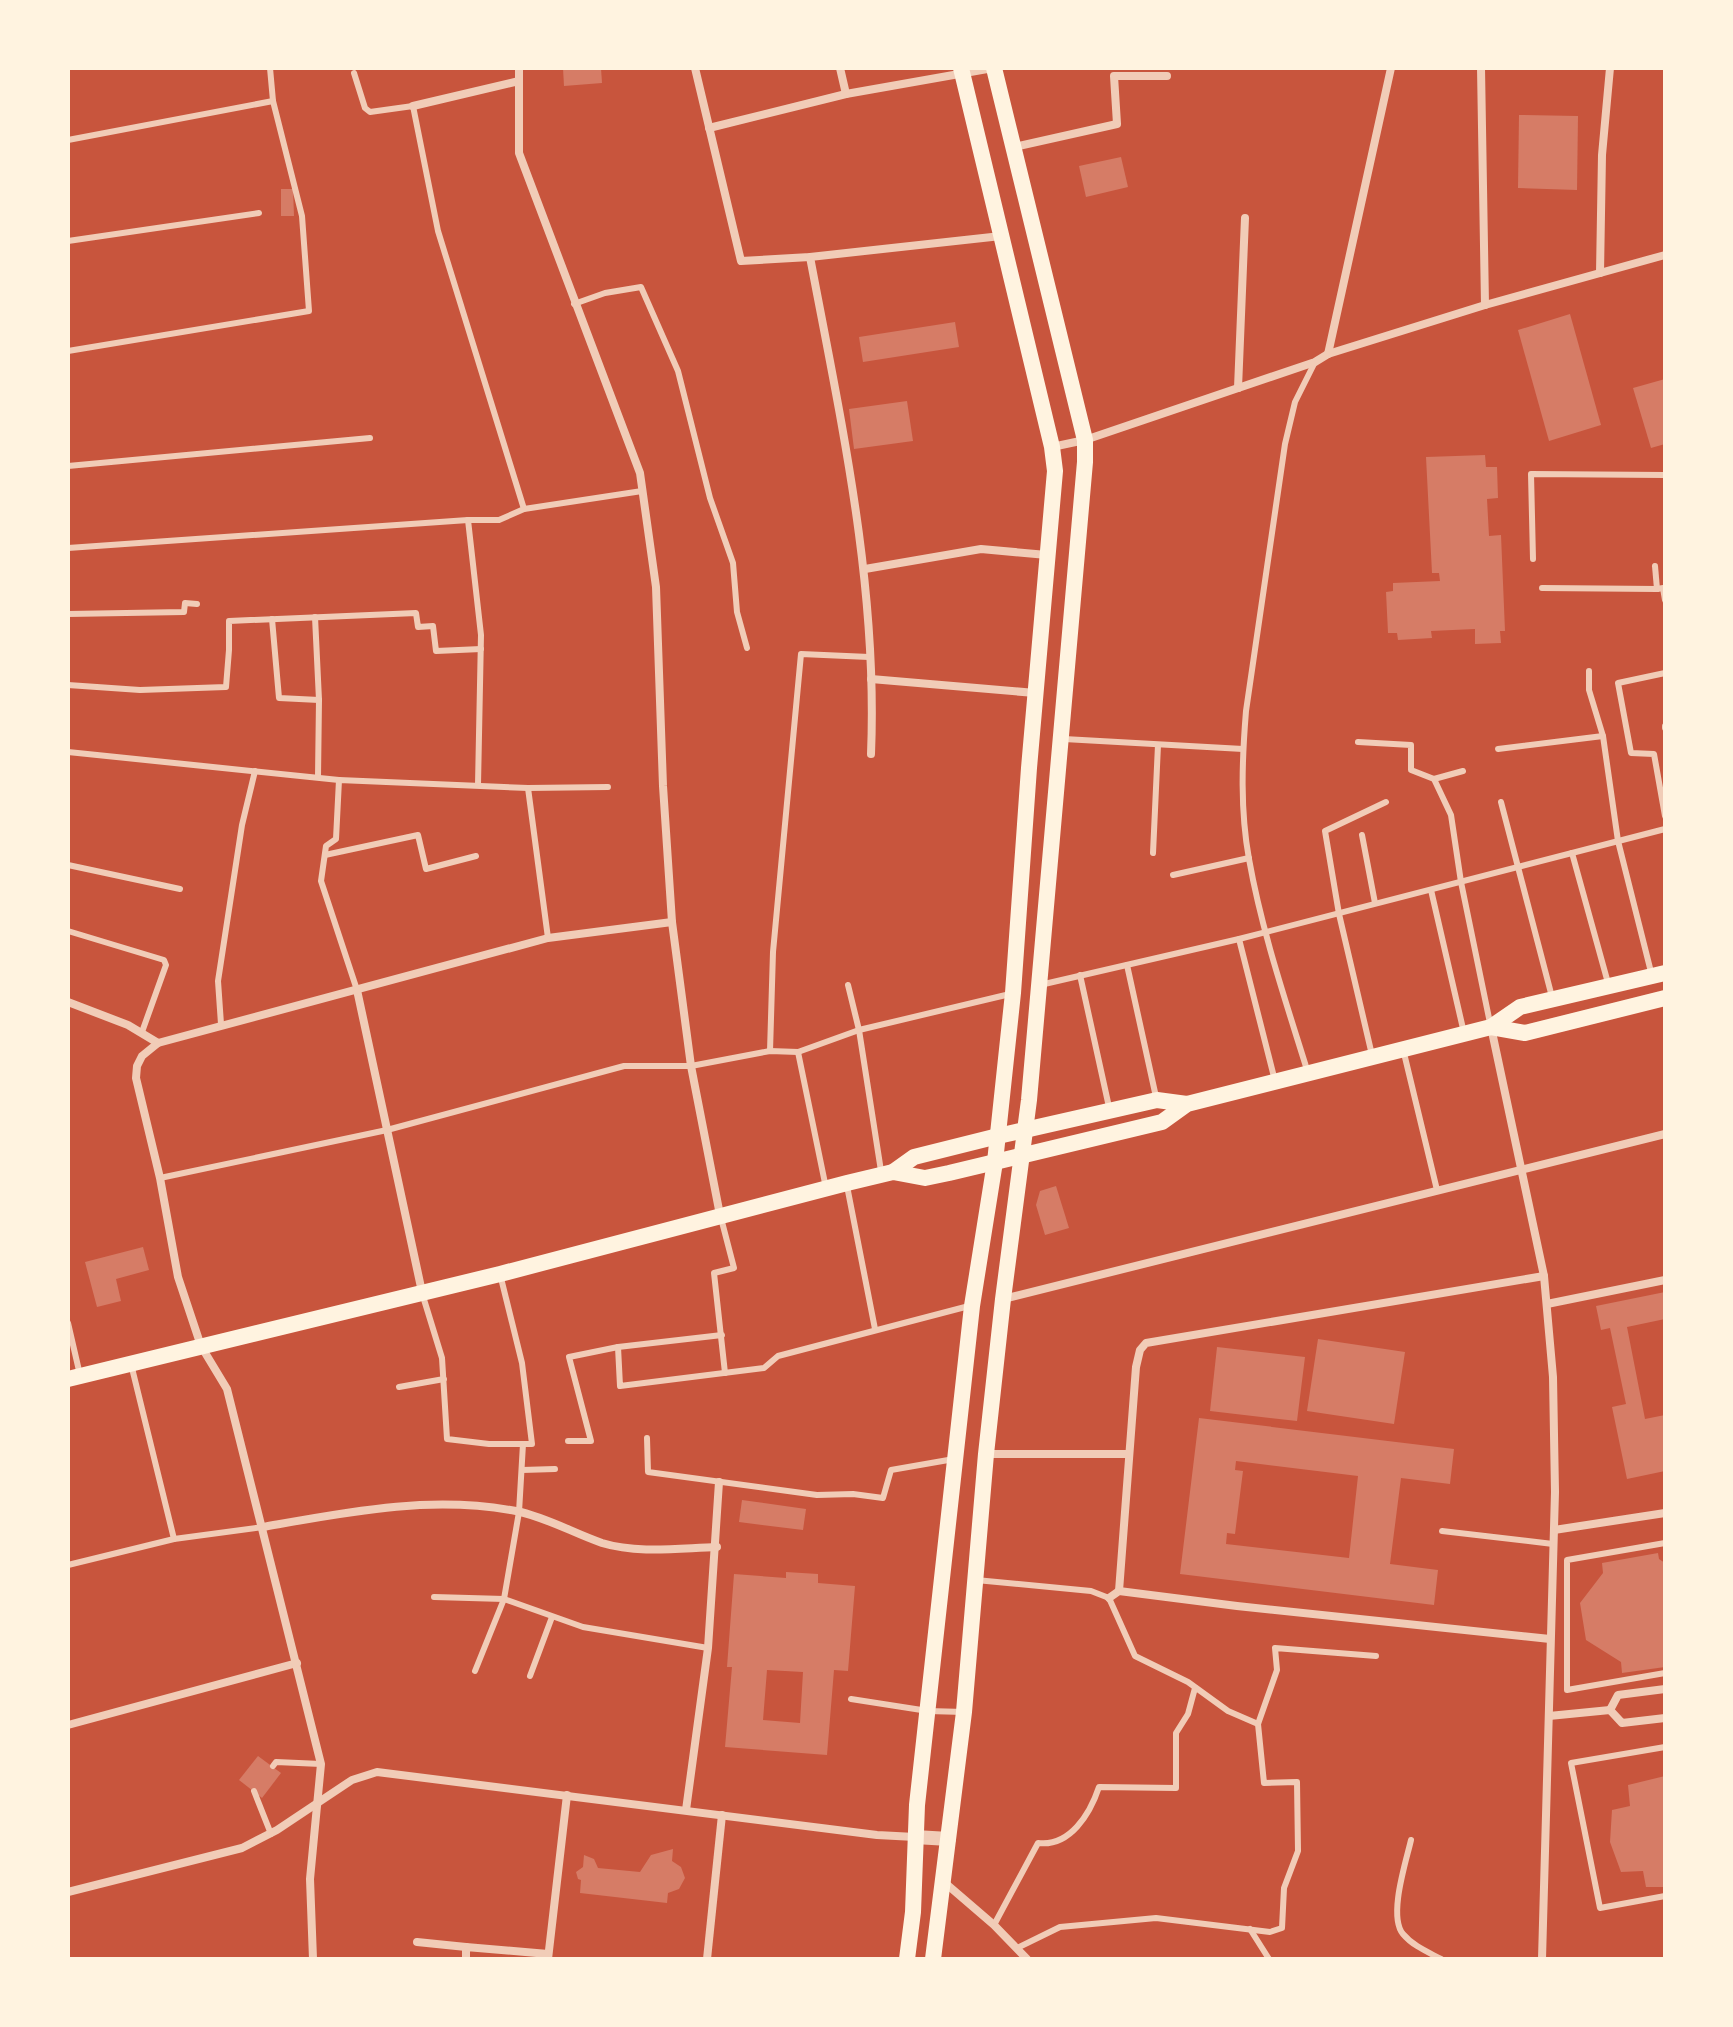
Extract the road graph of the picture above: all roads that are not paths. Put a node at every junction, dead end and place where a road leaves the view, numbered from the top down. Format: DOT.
graph roads {
  1 [pos="270,68"];
  2 [pos="519,68"];
  3 [pos="695,68"];
  4 [pos="840,68"];
  5 [pos="994,68"];
  6 [pos="1391,68"];
  7 [pos="1481,68"];
  8 [pos="1610,68"];
  9 [pos="961,71"];
  10 [pos="354,73"];
  11 [pos="1167,76"];
  12 [pos="519,81"];
  13 [pos="846,94"];
  14 [pos="273,101"];
  15 [pos="413,106"];
  16 [pos="709,128"];
  17 [pos="68,140"];
  18 [pos="1014,147"];
  19 [pos="259,213"];
  20 [pos="1245,218"];
  21 [pos="1001,236"];
  22 [pos="68,241"];
  23 [pos="1665,255"];
  24 [pos="810,257"];
  25 [pos="1600,273"];
  26 [pos="574,304"];
  27 [pos="1485,305"];
  28 [pos="68,351"];
  29 [pos="1328,354"];
  30 [pos="1315,362"];
  31 [pos="1238,388"];
  32 [pos="370,438"];
  33 [pos="1085,440"];
  34 [pos="1052,447"];
  35 [pos="68,466"];
  36 [pos="1665,475"];
  37 [pos="642,491"];
  38 [pos="524,509"];
  39 [pos="468,520"];
  40 [pos="68,548"];
  41 [pos="1047,555"];
  42 [pos="1533,559"];
  43 [pos="1655,566"];
  44 [pos="865,569"];
  45 [pos="1542,588"];
  46 [pos="1657,589"];
  47 [pos="1665,600"];
  48 [pos="197,604"];
  49 [pos="68,614"];
  50 [pos="315,617"];
  51 [pos="272,619"];
  52 [pos="747,648"];
  53 [pos="481,649"];
  54 [pos="869,657"];
  55 [pos="1589,671"];
  56 [pos="1665,673"];
  57 [pos="871,679"];
  58 [pos="68,685"];
  59 [pos="1035,693"];
  60 [pos="319,700"];
  61 [pos="1603,736"];
  62 [pos="1061,738"];
  63 [pos="1358,742"];
  64 [pos="1158,745"];
  65 [pos="1243,749"];
  66 [pos="1498,749"];
  67 [pos="68,752"];
  68 [pos="871,754"];
  69 [pos="255,771"];
  70 [pos="1463,771"];
  71 [pos="318,777"];
  72 [pos="1434,779"];
  73 [pos="339,780"];
  74 [pos="478,785"];
  75 [pos="608,787"];
  76 [pos="528,788"];
  77 [pos="1386,802"];
  78 [pos="1501,802"];
  79 [pos="1665,816"];
  80 [pos="1665,829"];
  81 [pos="1362,835"];
  82 [pos="1618,841"];
  83 [pos="1153,853"];
  84 [pos="1572,853"];
  85 [pos="325,855"];
  86 [pos="476,856"];
  87 [pos="1249,858"];
  88 [pos="68,865"];
  89 [pos="1517,867"];
  90 [pos="1173,875"];
  91 [pos="1461,882"];
  92 [pos="180,889"];
  93 [pos="1431,890"];
  94 [pos="1375,903"];
  95 [pos="1339,914"];
  96 [pos="672,922"];
  97 [pos="68,931"];
  98 [pos="1265,932"];
  99 [pos="548,938"];
  100 [pos="1239,939"];
  101 [pos="1127,965"];
  102 [pos="1658,974"];
  103 [pos="1080,975"];
  104 [pos="848,985"];
  105 [pos="1040,985"];
  106 [pos="1609,987"];
  107 [pos="357,990"];
  108 [pos="1013,993"];
  109 [pos="1665,998"];
  110 [pos="1553,1000"];
  111 [pos="68,1002"];
  112 [pos="221,1024"];
  113 [pos="1491,1027"];
  114 [pos="859,1030"];
  115 [pos="142,1032"];
  116 [pos="1464,1033"];
  117 [pos="158,1043"];
  118 [pos="1403,1049"];
  119 [pos="770,1051"];
  120 [pos="798,1052"];
  121 [pos="1373,1057"];
  122 [pos="691,1066"];
  123 [pos="1308,1074"];
  124 [pos="1275,1081"];
  125 [pos="1157,1100"];
  126 [pos="1187,1104"];
  127 [pos="1110,1111"];
  128 [pos="387,1130"];
  129 [pos="1026,1130"];
  130 [pos="1665,1134"];
  131 [pos="998,1136"];
  132 [pos="1023,1154"];
  133 [pos="995,1162"];
  134 [pos="1523,1171"];
  135 [pos="887,1174"];
  136 [pos="160,1178"];
  137 [pos="847,1183"];
  138 [pos="826,1188"];
  139 [pos="1437,1190"];
  140 [pos="720,1215"];
  141 [pos="500,1274"];
  142 [pos="1544,1276"];
  143 [pos="1665,1280"];
  144 [pos="422,1292"];
  145 [pos="1003,1299"];
  146 [pos="1547,1304"];
  147 [pos="972,1306"];
  148 [pos="68,1323"];
  149 [pos="875,1329"];
  150 [pos="722,1335"];
  151 [pos="201,1346"];
  152 [pos="618,1347"];
  153 [pos="131,1362"];
  154 [pos="725,1373"];
  155 [pos="74,1377"];
  156 [pos="444,1379"];
  157 [pos="399,1387"];
  158 [pos="647,1438"];
  159 [pos="568,1441"];
  160 [pos="523,1444"];
  161 [pos="986,1454"];
  162 [pos="1128,1454"];
  163 [pos="955,1459"];
  164 [pos="555,1469"];
  165 [pos="522,1470"];
  166 [pos="719,1482"];
  167 [pos="519,1512"];
  168 [pos="1665,1513"];
  169 [pos="263,1527"];
  170 [pos="1554,1530"];
  171 [pos="1442,1531"];
  172 [pos="174,1539"];
  173 [pos="1665,1543"];
  174 [pos="1553,1544"];
  175 [pos="717,1547"];
  176 [pos="68,1565"];
  177 [pos="976,1580"];
  178 [pos="1119,1591"];
  179 [pos="434,1597"];
  180 [pos="1109,1598"];
  181 [pos="504,1599"];
  182 [pos="552,1617"];
  183 [pos="1550,1639"];
  184 [pos="708,1648"];
  185 [pos="1376,1656"];
  186 [pos="297,1663"];
  187 [pos="475,1671"];
  188 [pos="1665,1673"];
  189 [pos="530,1676"];
  190 [pos="1195,1688"];
  191 [pos="1665,1689"];
  192 [pos="851,1699"];
  193 [pos="1610,1710"];
  194 [pos="928,1711"];
  195 [pos="964,1712"];
  196 [pos="1549,1716"];
  197 [pos="1665,1718"];
  198 [pos="68,1724"];
  199 [pos="1258,1724"];
  200 [pos="1665,1747"];
  201 [pos="321,1764"];
  202 [pos="273,1766"];
  203 [pos="254,1791"];
  204 [pos="567,1795"];
  205 [pos="316,1803"];
  206 [pos="686,1810"];
  207 [pos="722,1815"];
  208 [pos="271,1834"];
  209 [pos="915,1837"];
  210 [pos="949,1839"];
  211 [pos="1411,1840"];
  212 [pos="944,1882"];
  213 [pos="68,1892"];
  214 [pos="1665,1896"];
  215 [pos="994,1925"];
  216 [pos="1250,1929"];
  217 [pos="417,1942"];
  218 [pos="466,1947"];
  219 [pos="1017,1948"];
  220 [pos="548,1957"];
  221 [pos="313,1959"];
  222 [pos="466,1959"];
  223 [pos="707,1959"];
  224 [pos="907,1959"];
  225 [pos="933,1959"];
  226 [pos="1027,1959"];
  227 [pos="1269,1959"];
  228 [pos="1441,1959"];
  229 [pos="1542,1959"];
  1 -- 14 [label="lane"];
  2 -- 12 [label="street"];
  3 -- 16 [label="street"];
  4 -- 13 [label="street"];
  5 -- 9 [label="street"];
  5 -- 18 [label="main road"];
  6 -- 29 [label="street"];
  7 -- 27 [label="street"];
  8 -- 25 [label="street"];
  9 -- 13 [label="street"];
  9 -- 21 [label="main road"];
  10 -- 15 [label="lane"];
  11 -- 18 [label="street"];
  12 -- 15 [label="street"];
  12 -- 26 [label="street"];
  13 -- 16 [label="street"];
  14 -- 17 [label="lane"];
  14 -- 28 [label="lane"];
  15 -- 38 [label="lane"];
  16 -- 24 [label="street"];
  18 -- 33 [label="main road"];
  19 -- 22 [label="lane"];
  20 -- 31 [label="street"];
  21 -- 24 [label="street"];
  21 -- 34 [label="main road"];
  23 -- 25 [label="street"];
  24 -- 44 [label="street"];
  25 -- 27 [label="street"];
  26 -- 37 [label="street"];
  26 -- 52 [label="lane"];
  27 -- 29 [label="street"];
  29 -- 30 [label="street"];
  30 -- 31 [label="street"];
  30 -- 65 [label="lane"];
  31 -- 33 [label="street"];
  32 -- 35 [label="lane"];
  33 -- 34 [label="street"];
  33 -- 62 [label="main road"];
  34 -- 41 [label="main road"];
  36 -- 42 [label="lane"];
  37 -- 38 [label="lane"];
  37 -- 96 [label="street"];
  38 -- 39 [label="lane"];
  39 -- 40 [label="lane"];
  39 -- 53 [label="lane"];
  41 -- 44 [label="street"];
  41 -- 59 [label="main road"];
  43 -- 46 [label="lane"];
  44 -- 54 [label="street"];
  45 -- 46 [label="lane"];
  46 -- 47 [label="lane"];
  48 -- 49 [label="lane"];
  50 -- 51 [label="lane"];
  50 -- 53 [label="lane"];
  50 -- 60 [label="lane"];
  51 -- 58 [label="lane"];
  51 -- 60 [label="lane"];
  53 -- 74 [label="lane"];
  54 -- 57 [label="street"];
  54 -- 119 [label="lane"];
  55 -- 61 [label="lane"];
  56 -- 79 [label="lane"];
  57 -- 59 [label="street"];
  57 -- 68 [label="street"];
  59 -- 108 [label="main road"];
  60 -- 71 [label="lane"];
  61 -- 66 [label="lane"];
  61 -- 82 [label="lane"];
  62 -- 64 [label="lane"];
  62 -- 105 [label="main road"];
  63 -- 72 [label="lane"];
  64 -- 65 [label="lane"];
  64 -- 83 [label="lane"];
  65 -- 87 [label="lane"];
  67 -- 69 [label="lane"];
  69 -- 71 [label="lane"];
  69 -- 112 [label="lane"];
  70 -- 72 [label="lane"];
  71 -- 73 [label="lane"];
  72 -- 91 [label="lane"];
  73 -- 74 [label="lane"];
  73 -- 85 [label="lane"];
  74 -- 76 [label="lane"];
  75 -- 76 [label="lane"];
  76 -- 99 [label="lane"];
  77 -- 95 [label="lane"];
  78 -- 89 [label="lane"];
  80 -- 82 [label="lane"];
  81 -- 94 [label="lane"];
  82 -- 84 [label="lane"];
  82 -- 102 [label="lane"];
  84 -- 89 [label="lane"];
  84 -- 106 [label="lane"];
  85 -- 86 [label="lane"];
  85 -- 107 [label="lane"];
  87 -- 90 [label="lane"];
  87 -- 98 [label="lane"];
  88 -- 92 [label="lane"];
  89 -- 91 [label="lane"];
  89 -- 110 [label="lane"];
  91 -- 93 [label="lane"];
  91 -- 113 [label="lane"];
  93 -- 94 [label="lane"];
  93 -- 116 [label="lane"];
  94 -- 95 [label="lane"];
  95 -- 98 [label="lane"];
  95 -- 121 [label="lane"];
  96 -- 99 [label="street"];
  96 -- 122 [label="street"];
  97 -- 115 [label="lane"];
  98 -- 100 [label="lane"];
  98 -- 123 [label="lane"];
  99 -- 107 [label="street"];
  100 -- 101 [label="lane"];
  100 -- 124 [label="lane"];
  101 -- 103 [label="lane"];
  101 -- 125 [label="lane"];
  102 -- 106 [label="main road"];
  103 -- 105 [label="lane"];
  103 -- 127 [label="lane"];
  104 -- 114 [label="lane"];
  105 -- 129 [label="main road"];
  106 -- 110 [label="main road"];
  107 -- 112 [label="street"];
  107 -- 128 [label="street"];
  108 -- 114 [label="lane"];
  108 -- 131 [label="main road"];
  109 -- 113 [label="main road"];
  110 -- 113 [label="main road"];
  111 -- 115 [label="street"];
  112 -- 117 [label="street"];
  113 -- 116 [label="main road"];
  113 -- 134 [label="street"];
  114 -- 120 [label="lane"];
  114 -- 135 [label="lane"];
  115 -- 117 [label="street"];
  116 -- 118 [label="main road"];
  117 -- 136 [label="street"];
  118 -- 121 [label="main road"];
  118 -- 139 [label="lane"];
  119 -- 120 [label="lane"];
  119 -- 122 [label="lane"];
  120 -- 138 [label="lane"];
  121 -- 123 [label="main road"];
  122 -- 128 [label="lane"];
  122 -- 140 [label="street"];
  123 -- 124 [label="main road"];
  124 -- 126 [label="main road"];
  125 -- 126 [label="main road"];
  125 -- 127 [label="main road"];
  126 -- 132 [label="main road"];
  127 -- 129 [label="main road"];
  128 -- 136 [label="lane"];
  128 -- 144 [label="street"];
  129 -- 131 [label="main road"];
  129 -- 132 [label="main road"];
  130 -- 134 [label="street"];
  131 -- 133 [label="main road"];
  131 -- 135 [label="main road"];
  132 -- 133 [label="main road"];
  132 -- 145 [label="main road"];
  133 -- 135 [label="main road"];
  133 -- 147 [label="main road"];
  134 -- 139 [label="street"];
  134 -- 142 [label="street"];
  135 -- 137 [label="main road"];
  136 -- 151 [label="street"];
  137 -- 138 [label="main road"];
  137 -- 149 [label="lane"];
  138 -- 140 [label="main road"];
  139 -- 145 [label="street"];
  140 -- 141 [label="main road"];
  140 -- 150 [label="lane"];
  141 -- 144 [label="main road"];
  141 -- 160 [label="lane"];
  142 -- 146 [label="street"];
  142 -- 162 [label="street"];
  143 -- 146 [label="street"];
  144 -- 151 [label="main road"];
  144 -- 156 [label="lane"];
  145 -- 161 [label="main road"];
  146 -- 170 [label="street"];
  147 -- 149 [label="lane"];
  147 -- 163 [label="main road"];
  148 -- 155 [label="lane"];
  149 -- 154 [label="lane"];
  150 -- 152 [label="lane"];
  150 -- 154 [label="lane"];
  151 -- 153 [label="main road"];
  151 -- 169 [label="street"];
  152 -- 154 [label="lane"];
  152 -- 159 [label="lane"];
  153 -- 155 [label="main road"];
  153 -- 172 [label="lane"];
  156 -- 157 [label="lane"];
  156 -- 160 [label="lane"];
  158 -- 166 [label="lane"];
  160 -- 165 [label="lane"];
  161 -- 162 [label="street"];
  161 -- 177 [label="main road"];
  162 -- 178 [label="street"];
  163 -- 166 [label="lane"];
  163 -- 194 [label="main road"];
  164 -- 165 [label="lane"];
  165 -- 167 [label="lane"];
  166 -- 175 [label="street"];
  167 -- 169 [label="street"];
  167 -- 175 [label="street"];
  167 -- 181 [label="lane"];
  168 -- 170 [label="street"];
  169 -- 172 [label="lane"];
  169 -- 186 [label="street"];
  170 -- 174 [label="street"];
  171 -- 174 [label="lane"];
  172 -- 176 [label="lane"];
  173 -- 188 [label="lane"];
  174 -- 183 [label="street"];
  175 -- 184 [label="street"];
  177 -- 180 [label="lane"];
  177 -- 195 [label="main road"];
  178 -- 180 [label="street"];
  178 -- 183 [label="street"];
  179 -- 181 [label="lane"];
  180 -- 190 [label="lane"];
  181 -- 182 [label="lane"];
  181 -- 187 [label="lane"];
  182 -- 184 [label="lane"];
  182 -- 189 [label="lane"];
  183 -- 196 [label="street"];
  184 -- 206 [label="street"];
  185 -- 199 [label="lane"];
  186 -- 198 [label="street"];
  186 -- 201 [label="street"];
  190 -- 199 [label="lane"];
  190 -- 215 [label="lane"];
  191 -- 193 [label="street"];
  192 -- 194 [label="lane"];
  193 -- 196 [label="street"];
  193 -- 197 [label="street"];
  194 -- 195 [label="lane"];
  194 -- 209 [label="main road"];
  195 -- 210 [label="main road"];
  196 -- 229 [label="street"];
  199 -- 216 [label="lane"];
  200 -- 214 [label="lane"];
  201 -- 202 [label="lane"];
  201 -- 205 [label="street"];
  203 -- 208 [label="lane"];
  204 -- 205 [label="street"];
  204 -- 206 [label="street"];
  204 -- 220 [label="street"];
  205 -- 208 [label="street"];
  205 -- 221 [label="street"];
  206 -- 207 [label="street"];
  207 -- 209 [label="street"];
  207 -- 223 [label="street"];
  208 -- 213 [label="street"];
  209 -- 210 [label="street"];
  209 -- 224 [label="main road"];
  210 -- 212 [label="main road"];
  211 -- 228 [label="lane"];
  212 -- 215 [label="street"];
  212 -- 225 [label="main road"];
  215 -- 219 [label="street"];
  216 -- 219 [label="lane"];
  216 -- 227 [label="lane"];
  217 -- 218 [label="street"];
  218 -- 220 [label="street"];
  218 -- 222 [label="street"];
  219 -- 226 [label="street"];
}
